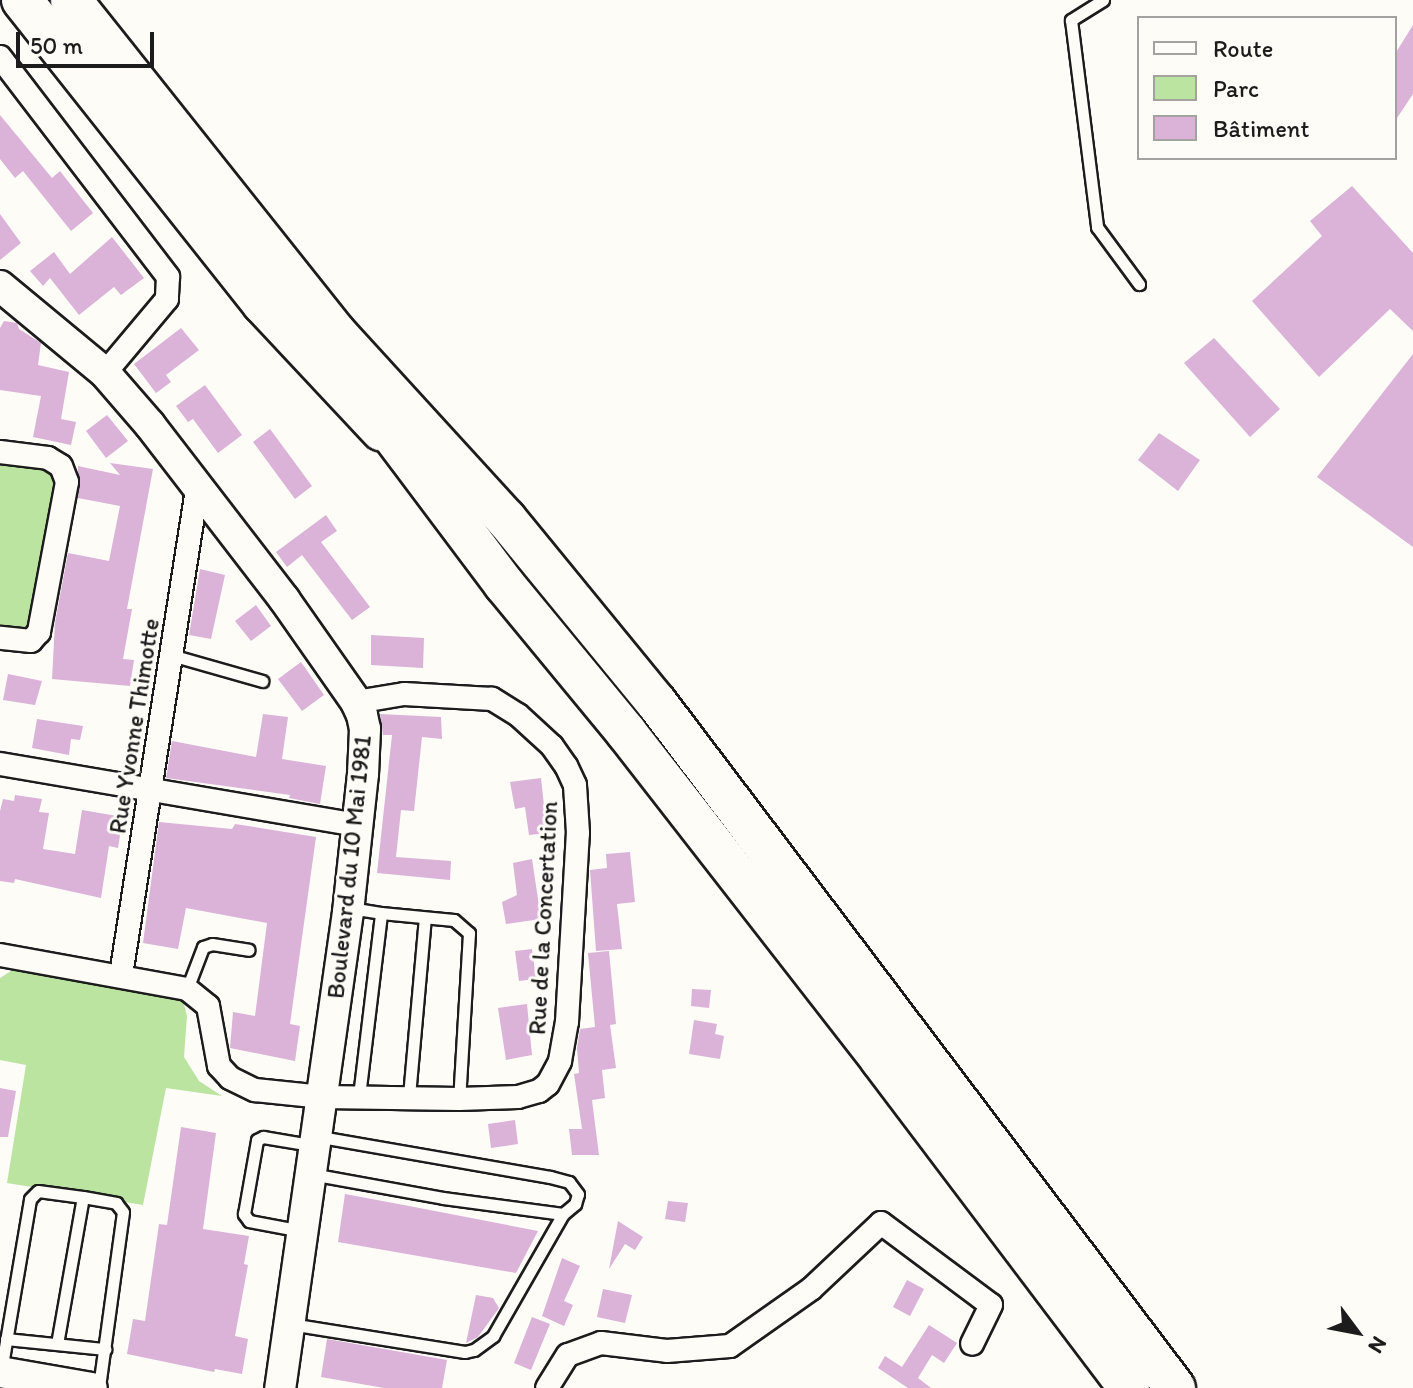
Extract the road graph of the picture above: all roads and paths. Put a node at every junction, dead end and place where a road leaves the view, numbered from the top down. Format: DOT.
graph roads {
  1 [pos="22,0"];
  2 [pos="48,0"];
  3 [pos="71,0"];
  4 [pos="103,0"];
  5 [pos="1103,0"];
  6 [pos="0,57"];
  7 [pos="1139,284"];
  8 [pos="0,286"];
  9 [pos="105,373"];
  10 [pos="0,452"];
  11 [pos="447,478"];
  12 [pos="198,486"];
  13 [pos="0,638"];
  14 [pos="171,655"];
  15 [pos="262,681"];
  16 [pos="356,702"];
  17 [pos="0,764"];
  18 [pos="150,788"];
  19 [pos="356,825"];
  20 [pos="348,907"];
  21 [pos="381,913"];
  22 [pos="425,918"];
  23 [pos="249,950"];
  24 [pos="2,960"];
  25 [pos="121,975"];
  26 [pos="187,989"];
  27 [pos="359,1096"];
  28 [pos="409,1096"];
  29 [pos="323,1097"];
  30 [pos="465,1099"];
  31 [pos="314,1152"];
  32 [pos="83,1197"];
  33 [pos="563,1214"];
  34 [pos="303,1231"];
  35 [pos="288,1324"];
  36 [pos="6,1339"];
  37 [pos="57,1344"];
  38 [pos="972,1344"];
  39 [pos="105,1349"];
  40 [pos="0,1372"];
  41 [pos="92,1388"];
  42 [pos="99,1388"];
  43 [pos="280,1388"];
  44 [pos="547,1388"];
  45 [pos="1129,1388"];
  46 [pos="1175,1388"];
  1 -- 11 [label="highway"];
  2 -- 11 [label="highway"];
  3 -- 11 [label="highway"];
  4 -- 11 [label="highway"];
  5 -- 7 [label="lane"];
  6 -- 9 [label="street"];
  8 -- 9 [label="street, Boulevard du 10 Mai 1981"];
  9 -- 12 [label="street, Boulevard du 10 Mai 1981"];
  10 -- 13 [label="street"];
  11 -- 45 [label="highway"];
  11 -- 46 [label="highway"];
  12 -- 14 [label="street, Rue Yvonne Thimotte"];
  12 -- 16 [label="street, Boulevard du 10 Mai 1981"];
  14 -- 15 [label="lane"];
  14 -- 18 [label="street, Rue Yvonne Thimotte"];
  16 -- 19 [label="street, Boulevard du 10 Mai 1981"];
  16 -- 30 [label="street, Rue de la Concertation"];
  17 -- 18 [label="street"];
  18 -- 19 [label="street"];
  18 -- 25 [label="street, Rue Yvonne Thimotte"];
  19 -- 20 [label="street, Boulevard du 10 Mai 1981"];
  20 -- 21 [label="lane"];
  20 -- 29 [label="street, Boulevard du 10 Mai 1981"];
  21 -- 22 [label="lane"];
  21 -- 27 [label="lane"];
  22 -- 28 [label="lane"];
  22 -- 30 [label="lane"];
  23 -- 26 [label="lane"];
  24 -- 25 [label="street"];
  25 -- 26 [label="street"];
  26 -- 29 [label="street, Rue de la Concertation"];
  27 -- 28 [label="street, Rue de la Concertation"];
  27 -- 29 [label="street, Rue de la Concertation"];
  28 -- 30 [label="street, Rue de la Concertation"];
  29 -- 31 [label="street, Boulevard du 10 Mai 1981"];
  31 -- 33 [label="lane"];
  31 -- 33 [label="lane"];
  31 -- 34 [label="street, Boulevard du 10 Mai 1981"];
  31 -- 34 [label="lane"];
  32 -- 36 [label="lane"];
  32 -- 37 [label="lane"];
  32 -- 39 [label="lane"];
  33 -- 35 [label="lane"];
  34 -- 35 [label="street, Boulevard du 10 Mai 1981"];
  35 -- 43 [label="street, Boulevard du 10 Mai 1981"];
  36 -- 37 [label="lane"];
  36 -- 40 [label="lane"];
  37 -- 39 [label="lane"];
  38 -- 44 [label="street"];
  39 -- 42 [label="lane"];
  40 -- 41 [label="street"];
}
